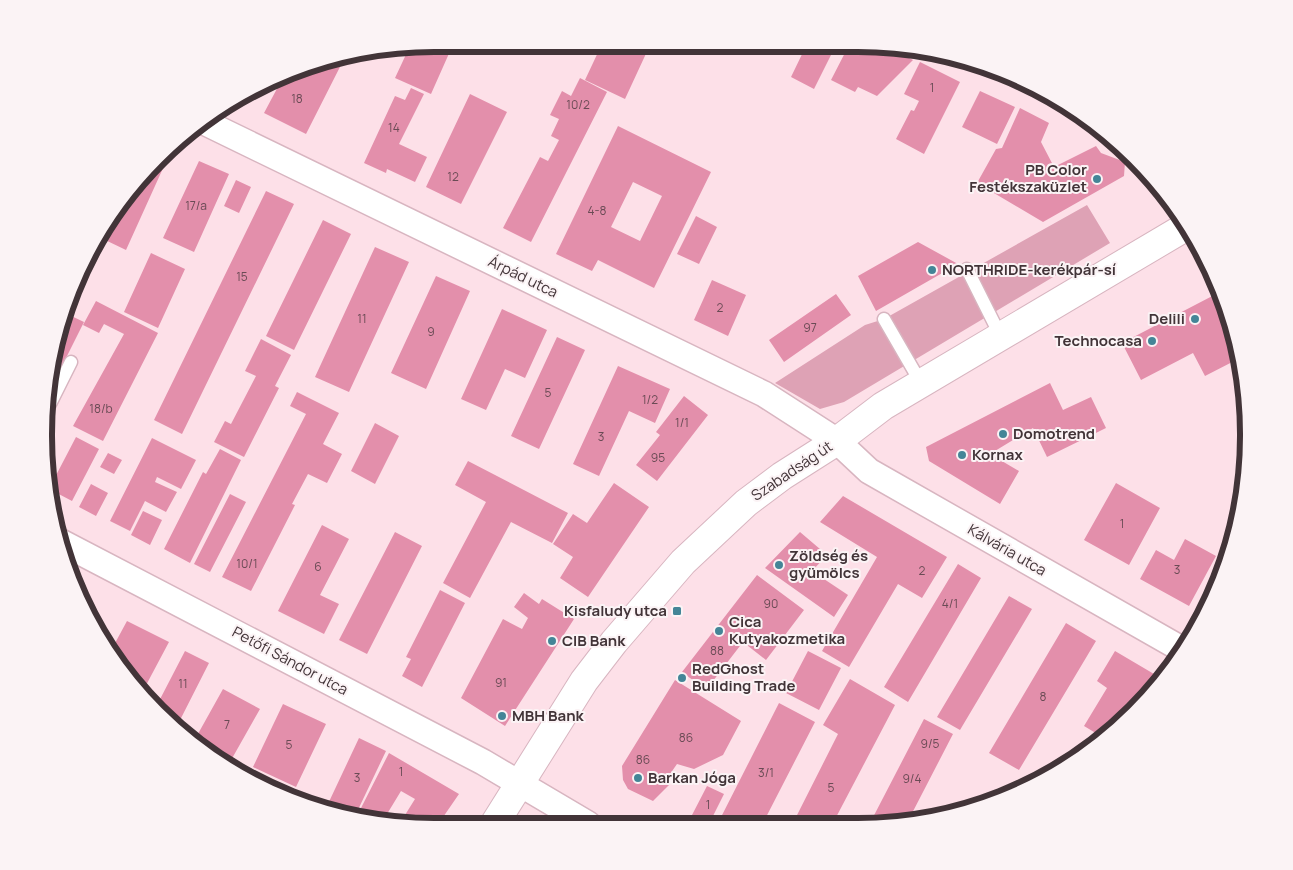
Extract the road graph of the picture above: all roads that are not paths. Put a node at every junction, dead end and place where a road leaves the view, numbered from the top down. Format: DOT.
graph roads {
  1 [pos="211,125"];
  2 [pos="1181,230"];
  3 [pos="967,269"];
  4 [pos="884,319"];
  5 [pos="1001,337"];
  6 [pos="71,362"];
  7 [pos="921,384"];
  8 [pos="55,394"];
  9 [pos="837,441"];
  10 [pos="70,547"];
  11 [pos="1177,647"];
  12 [pos="519,784"];
  13 [pos="498,818"];
  14 [pos="578,818"];
  1 -- 9 [label="street, Árpád utca"];
  2 -- 5 [label="main road, Szabadság út"];
  3 -- 5 [label="lane"];
  4 -- 7 [label="lane"];
  5 -- 7 [label="main road, Szabadság út"];
  6 -- 8 [label="lane"];
  7 -- 9 [label="main road, Szabadság út"];
  9 -- 11 [label="street, Kálvária utca"];
  9 -- 12 [label="main road, Szabadság út"];
  10 -- 12 [label="street, Petőfi Sándor utca"];
  12 -- 13 [label="main road, Szabadság út"];
  12 -- 14 [label="street"];
}
